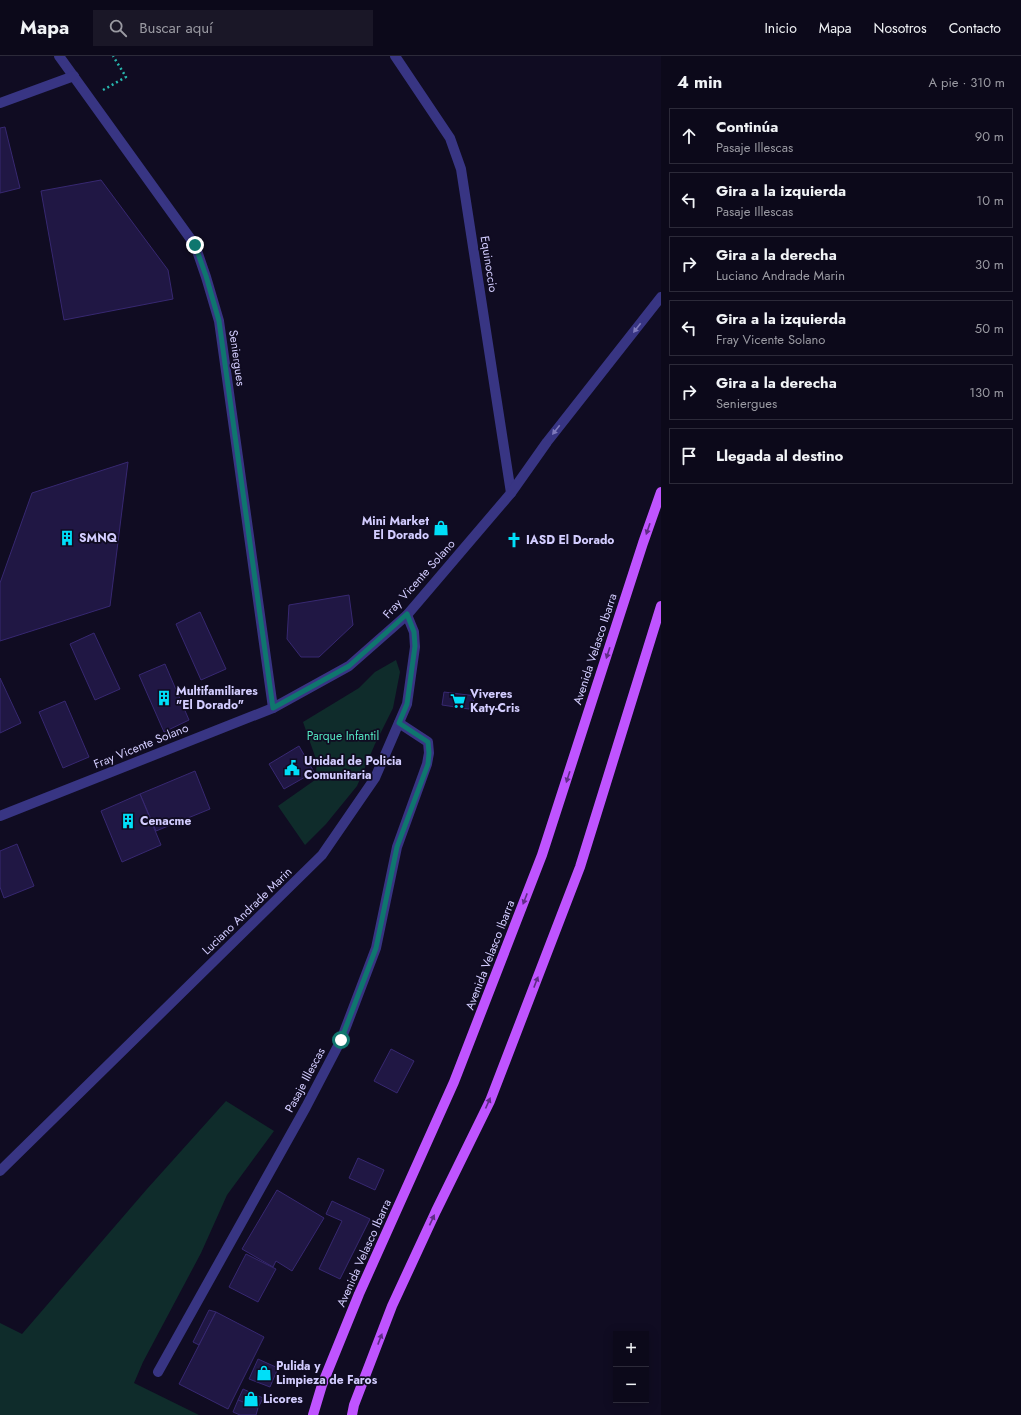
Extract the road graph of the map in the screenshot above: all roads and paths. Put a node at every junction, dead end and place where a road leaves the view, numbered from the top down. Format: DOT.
graph roads {
  1 [pos="58,56"];
  2 [pos="113,56"];
  3 [pos="395,56"];
  4 [pos="74,76"];
  5 [pos="90,98"];
  6 [pos="0,104"];
  7 [pos="661,297"];
  8 [pos="661,492"];
  9 [pos="511,493"];
  10 [pos="661,606"];
  11 [pos="407,614"];
  12 [pos="273,708"];
  13 [pos="399,723"];
  14 [pos="0,816"];
  15 [pos="0,1171"];
  16 [pos="158,1372"];
  17 [pos="313,1415"];
  18 [pos="352,1415"];
  1 -- 4 [label="street, Seniergues"];
  2 -- 5 [label="path"];
  3 -- 9 [label="street, Equinoccio"];
  4 -- 5 [label="street, Seniergues"];
  4 -- 6 [label="street"];
  5 -- 12 [label="street, Seniergues"];
  7 -- 9 [label="street, Fray Vicente Solano, one-way"];
  8 -- 17 [label="main road, Avenida Velasco Ibarra, one-way"];
  9 -- 11 [label="street, Fray Vicente Solano"];
  18 -- 10 [label="main road, one-way"];
  11 -- 12 [label="street, Fray Vicente Solano"];
  11 -- 13 [label="street, Luciano Andrade Marin"];
  12 -- 14 [label="street, Fray Vicente Solano"];
  13 -- 15 [label="street, Luciano Andrade Marin"];
  13 -- 16 [label="street, Pasaje Illescas"];
}
